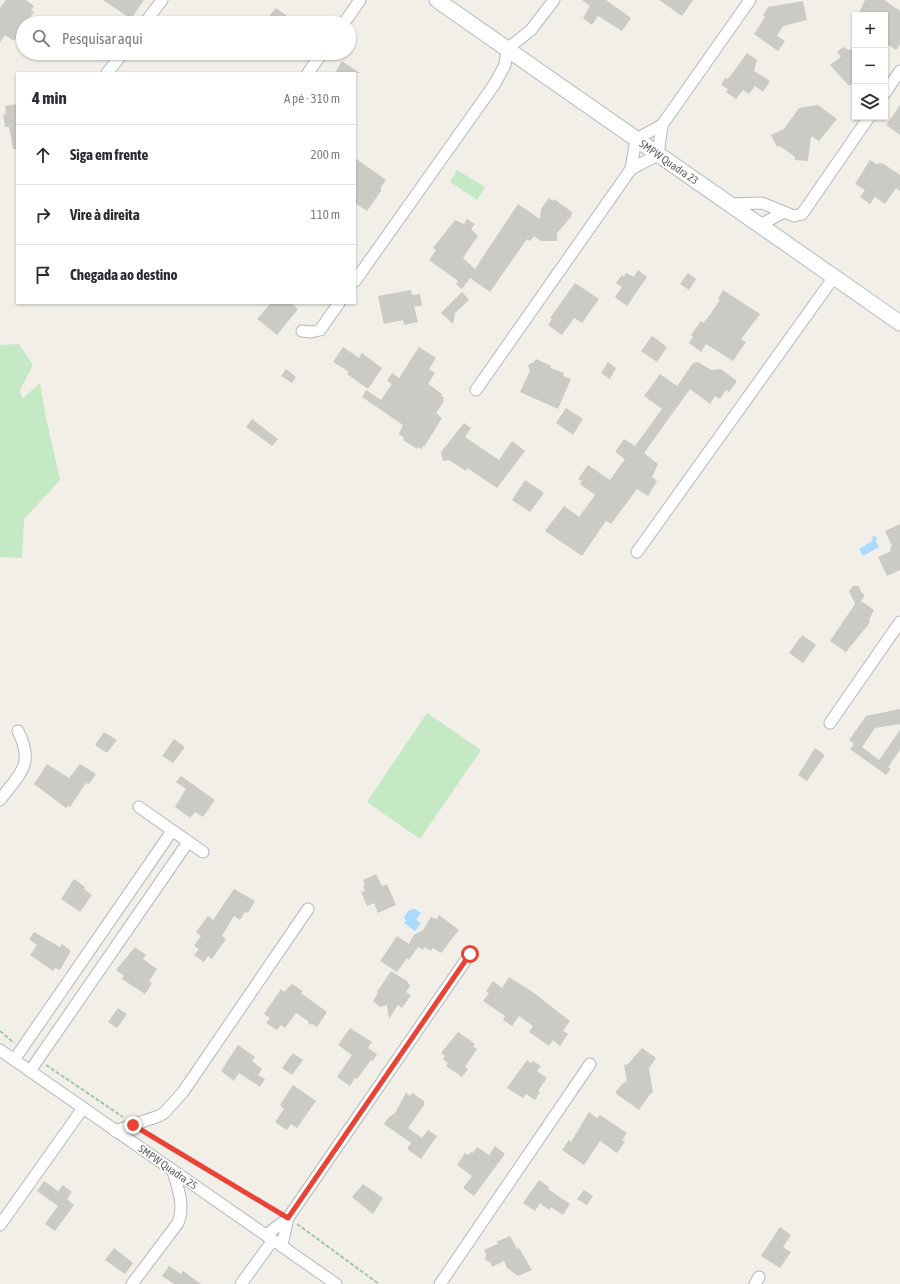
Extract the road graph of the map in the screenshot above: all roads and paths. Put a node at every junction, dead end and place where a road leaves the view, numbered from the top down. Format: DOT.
graph roads {
  1 [pos="162,0"];
  2 [pos="360,0"];
  3 [pos="437,0"];
  4 [pos="554,0"];
  5 [pos="750,0"];
  6 [pos="150,16"];
  7 [pos="349,16"];
  8 [pos="507,49"];
  9 [pos="117,60"];
  10 [pos="317,60"];
  11 [pos="900,71"];
  12 [pos="108,72"];
  13 [pos="309,72"];
  14 [pos="888,89"];
  15 [pos="867,120"];
  16 [pos="662,125"];
  17 [pos="636,139"];
  18 [pos="658,154"];
  19 [pos="631,168"];
  20 [pos="730,204"];
  21 [pos="784,212"];
  22 [pos="760,225"];
  23 [pos="834,277"];
  24 [pos="356,279"];
  25 [pos="338,304"];
  26 [pos="900,323"];
  27 [pos="302,331"];
  28 [pos="476,390"];
  29 [pos="638,552"];
  30 [pos="900,622"];
  31 [pos="830,723"];
  32 [pos="18,731"];
  33 [pos="0,800"];
  34 [pos="139,807"];
  35 [pos="172,831"];
  36 [pos="188,842"];
  37 [pos="203,852"];
  38 [pos="308,909"];
  39 [pos="110,922"];
  40 [pos="125,933"];
  41 [pos="470,954"];
  42 [pos="44,1016"];
  43 [pos="60,1028"];
  44 [pos="0,1031"];
  45 [pos="0,1050"];
  46 [pos="21,1050"];
  47 [pos="14,1060"];
  48 [pos="37,1060"];
  49 [pos="590,1064"];
  50 [pos="30,1071"];
  51 [pos="83,1108"];
  52 [pos="133,1125"];
  53 [pos="115,1130"];
  54 [pos="173,1171"];
  55 [pos="288,1218"];
  56 [pos="0,1226"];
  57 [pos="274,1240"];
  58 [pos="132,1284"];
  59 [pos="241,1284"];
  60 [pos="336,1284"];
  61 [pos="379,1284"];
  62 [pos="440,1284"];
  1 -- 6 [label="street"];
  2 -- 7 [label="street"];
  3 -- 8 [label="street, SMPW Quadra 23"];
  4 -- 8 [label="street"];
  5 -- 16 [label="street"];
  8 -- 17 [label="street, SMPW Quadra 23"];
  8 -- 24 [label="street"];
  9 -- 12 [label="street"];
  10 -- 13 [label="street"];
  11 -- 14 [label="street"];
  15 -- 21 [label="street"];
  16 -- 17 [label="street"];
  16 -- 18 [label="street"];
  17 -- 18 [label="street, SMPW Quadra 23"];
  17 -- 19 [label="street"];
  18 -- 19 [label="street"];
  18 -- 20 [label="street, SMPW Quadra 23"];
  19 -- 28 [label="street"];
  20 -- 21 [label="street"];
  20 -- 22 [label="street, SMPW Quadra 23"];
  21 -- 22 [label="street"];
  22 -- 23 [label="street, SMPW Quadra 23"];
  23 -- 26 [label="street, SMPW Quadra 23"];
  23 -- 29 [label="street"];
  25 -- 27 [label="street"];
  30 -- 31 [label="street"];
  32 -- 33 [label="street"];
  34 -- 35 [label="street"];
  35 -- 36 [label="street"];
  35 -- 39 [label="street"];
  36 -- 37 [label="street"];
  36 -- 40 [label="street"];
  38 -- 52 [label="street"];
  39 -- 40 [label="street"];
  39 -- 42 [label="street"];
  40 -- 43 [label="street"];
  41 -- 55 [label="street"];
  42 -- 43 [label="street"];
  42 -- 46 [label="street"];
  43 -- 48 [label="street"];
  44 -- 46 [label="path"];
  45 -- 47 [label="street, SMPW Quadra 25"];
  46 -- 47 [label="street"];
  47 -- 50 [label="street, SMPW Quadra 25"];
  48 -- 50 [label="street"];
  48 -- 52 [label="path"];
  49 -- 62 [label="street"];
  50 -- 51 [label="street, SMPW Quadra 25"];
  51 -- 53 [label="street, SMPW Quadra 25"];
  51 -- 56 [label="street"];
  52 -- 53 [label="street"];
  52 -- 55 [label="path"];
  53 -- 54 [label="street, SMPW Quadra 25"];
  54 -- 57 [label="street, SMPW Quadra 25"];
  54 -- 58 [label="street"];
  55 -- 57 [label="street"];
  55 -- 57 [label="street"];
  55 -- 61 [label="path"];
  57 -- 59 [label="street"];
  57 -- 60 [label="street, SMPW Quadra 25"];
}
